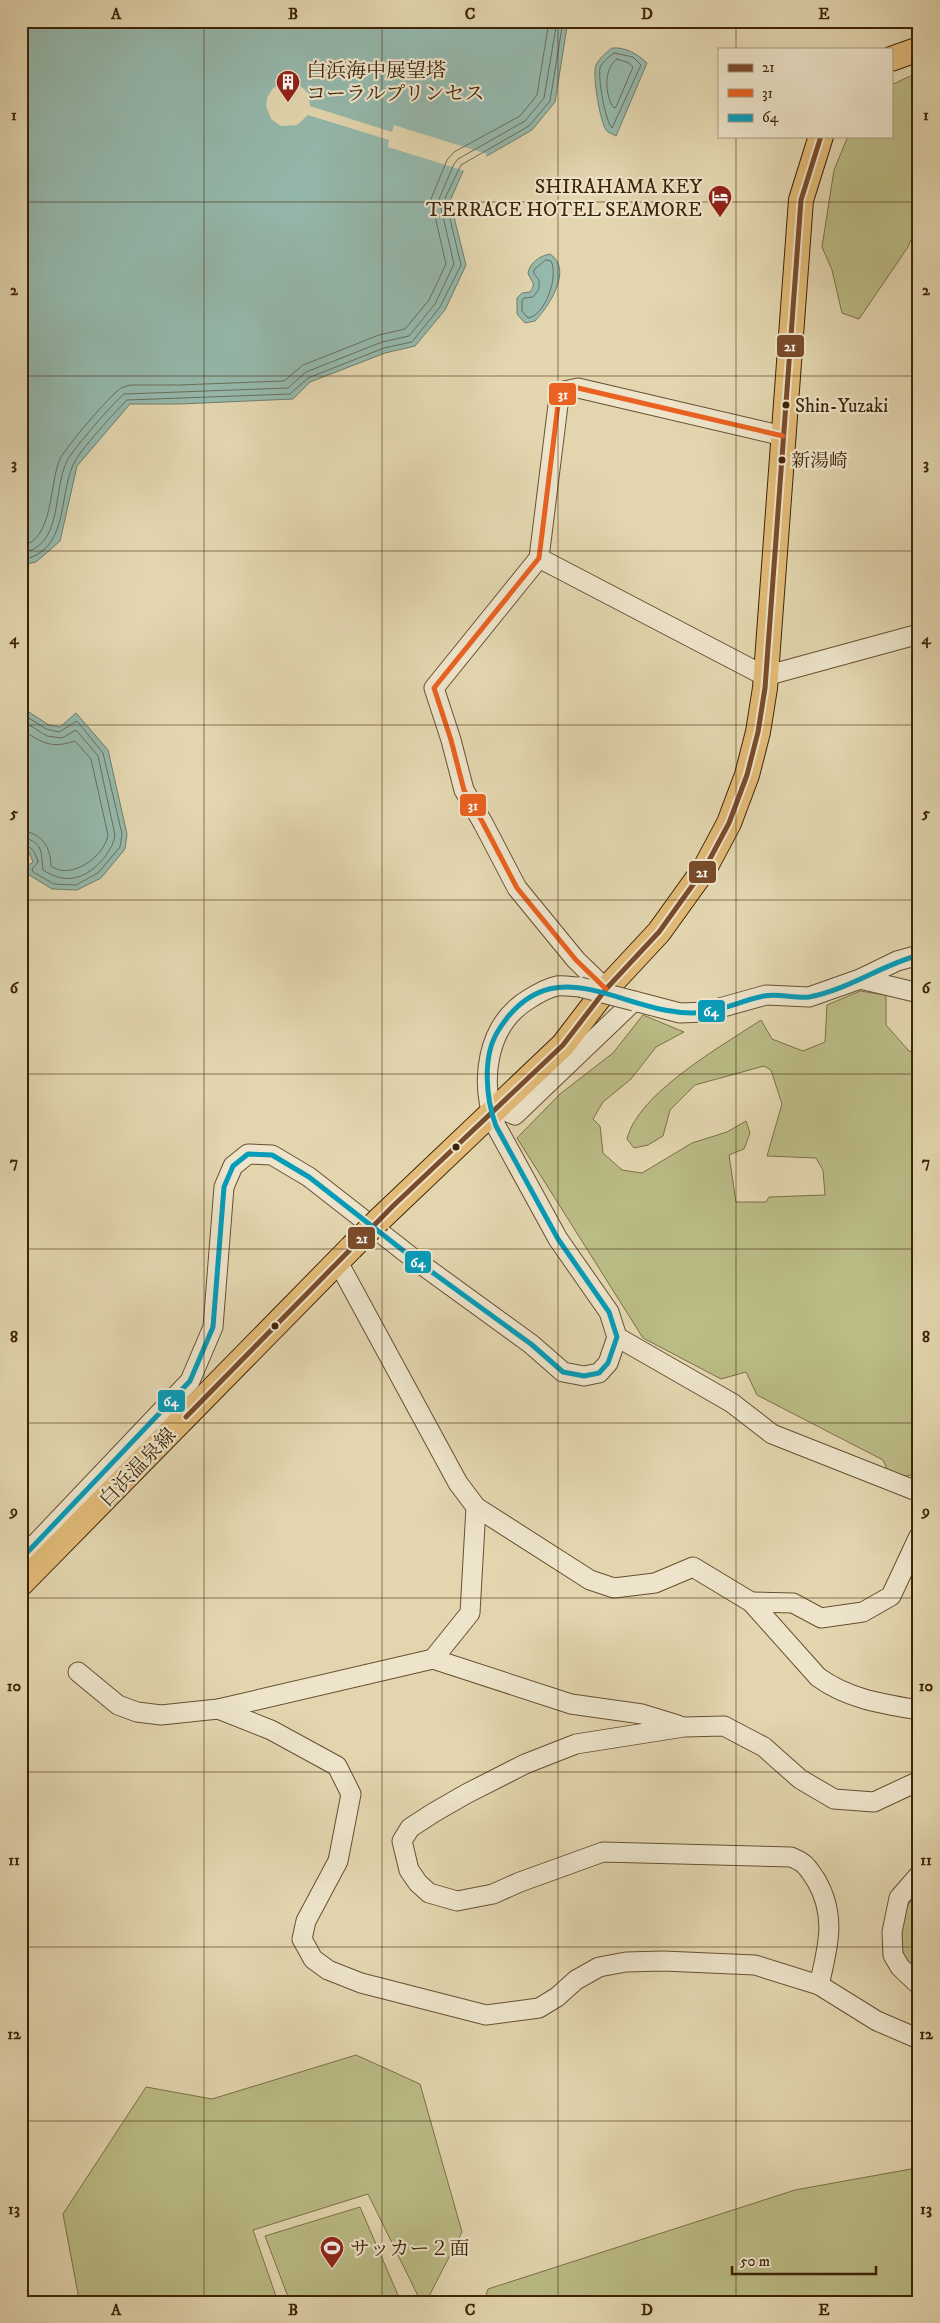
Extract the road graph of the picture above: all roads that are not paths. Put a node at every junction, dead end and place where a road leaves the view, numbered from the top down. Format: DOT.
graph roads {
  1 [pos="919,49"];
  2 [pos="892,59"];
  3 [pos="820,138"];
  4 [pos="783,436"];
  5 [pos="539,558"];
  6 [pos="919,634"];
  7 [pos="765,676"];
  8 [pos="919,955"];
  9 [pos="860,979"];
  10 [pos="606,989"];
  11 [pos="919,993"];
  12 [pos="634,1002"];
  13 [pos="494,1110"];
  14 [pos="345,1255"];
  15 [pos="617,1337"];
  16 [pos="919,1492"];
  17 [pos="476,1508"];
  18 [pos="919,1536"];
  19 [pos="21,1558"];
  20 [pos="21,1584"];
  21 [pos="751,1602"];
  22 [pos="434,1659"];
  23 [pos="78,1672"];
  24 [pos="218,1709"];
  25 [pos="919,1710"];
  26 [pos="684,1727"];
  27 [pos="919,1782"];
  28 [pos="919,1875"];
  29 [pos="820,1985"];
  30 [pos="919,1985"];
  31 [pos="919,2039"];
  1 -- 2 [label="main road"];
  3 -- 4 [label="main road, 白浜温泉線"];
  4 -- 5 [label="street"];
  4 -- 7 [label="main road, 白浜温泉線"];
  5 -- 7 [label="street"];
  5 -- 10 [label="street"];
  6 -- 7 [label="street"];
  7 -- 10 [label="main road, 白浜温泉線"];
  8 -- 9 [label="street"];
  9 -- 11 [label="street"];
  9 -- 12 [label="street"];
  10 -- 13 [label="main road, 白浜温泉線"];
  12 -- 13 [label="street"];
  12 -- 13 [label="street, bridge"];
  13 -- 14 [label="main road, 白浜温泉線, bridge"];
  13 -- 15 [label="street"];
  14 -- 17 [label="street"];
  14 -- 20 [label="main road, 白浜温泉線"];
  15 -- 16 [label="street"];
  15 -- 19 [label="street"];
  17 -- 21 [label="street"];
  17 -- 22 [label="street"];
  18 -- 21 [label="street"];
  21 -- 25 [label="street"];
  22 -- 24 [label="street"];
  22 -- 26 [label="street"];
  23 -- 24 [label="street"];
  24 -- 29 [label="street"];
  26 -- 27 [label="street"];
  26 -- 29 [label="street"];
  28 -- 30 [label="street"];
  29 -- 31 [label="street"];
}
